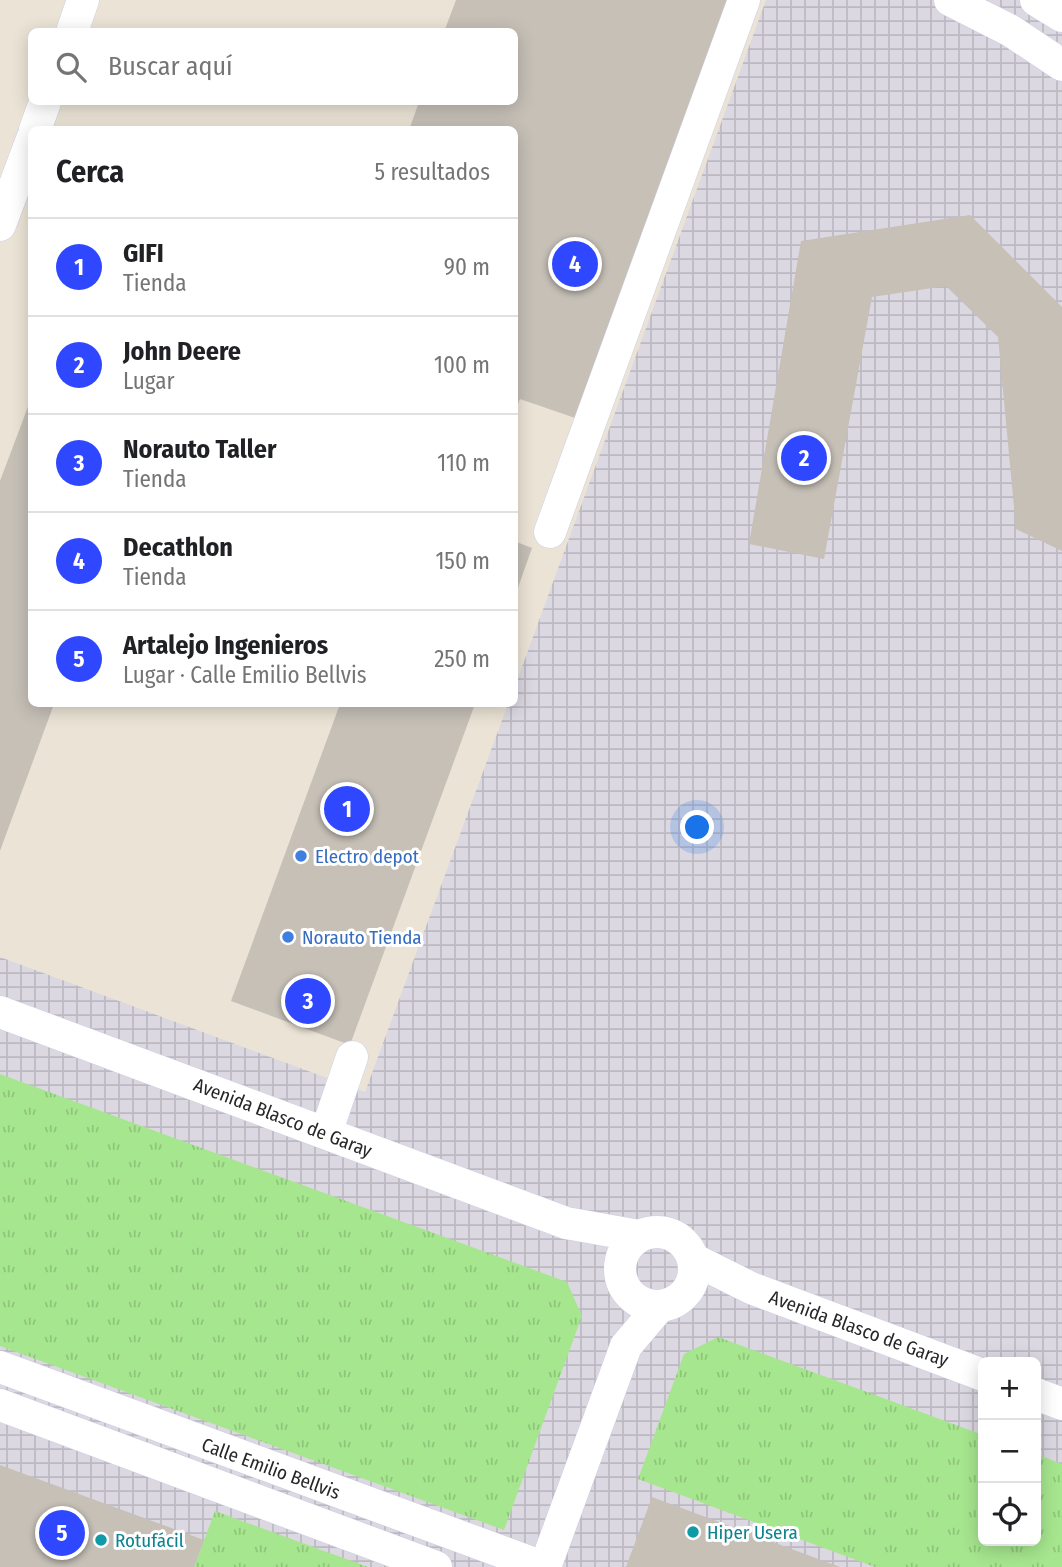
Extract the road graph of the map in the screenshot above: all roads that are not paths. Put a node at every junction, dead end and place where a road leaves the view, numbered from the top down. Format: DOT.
graph roads {
  1 [pos="83,0"];
  2 [pos="744,0"];
  3 [pos="950,0"];
  4 [pos="1036,0"];
  5 [pos="1062,16"];
  6 [pos="73,28"];
  7 [pos="1062,65"];
  8 [pos="44,105"];
  9 [pos="36,126"];
  10 [pos="28,150"];
  11 [pos="0,225"];
  12 [pos="550,532"];
  13 [pos="0,1012"];
  14 [pos="352,1057"];
  15 [pos="326,1133"];
  16 [pos="566,1223"];
  17 [pos="639,1236"];
  18 [pos="692,1271"];
  19 [pos="622,1280"];
  20 [pos="659,1307"];
  21 [pos="626,1346"];
  22 [pos="0,1367"];
  23 [pos="978,1373"];
  24 [pos="1041,1396"];
  25 [pos="1062,1404"];
  26 [pos="0,1405"];
  27 [pos="436,1567"];
  28 [pos="544,1567"];
  1 -- 6 [label="street"];
  2 -- 12 [label="street"];
  3 -- 7 [label="street"];
  4 -- 5 [label="street"];
  8 -- 9 [label="street"];
  10 -- 11 [label="street"];
  13 -- 15 [label="street, Avenida Blasco de Garay"];
  14 -- 15 [label="street"];
  15 -- 16 [label="street, Avenida Blasco de Garay"];
  16 -- 17 [label="street, Avenida Blasco de Garay"];
  16 -- 19 [label="street, Avenida Blasco de Garay"];
  17 -- 18 [label="street"];
  17 -- 19 [label="street"];
  18 -- 20 [label="street"];
  18 -- 23 [label="street, Avenida Blasco de Garay"];
  19 -- 20 [label="street"];
  19 -- 21 [label="street"];
  20 -- 21 [label="street"];
  21 -- 28 [label="street"];
  22 -- 28 [label="street, Calle Emilio Bellvis"];
  24 -- 25 [label="street"];
  26 -- 27 [label="street, Calle Emilio Bellvis"];
}
